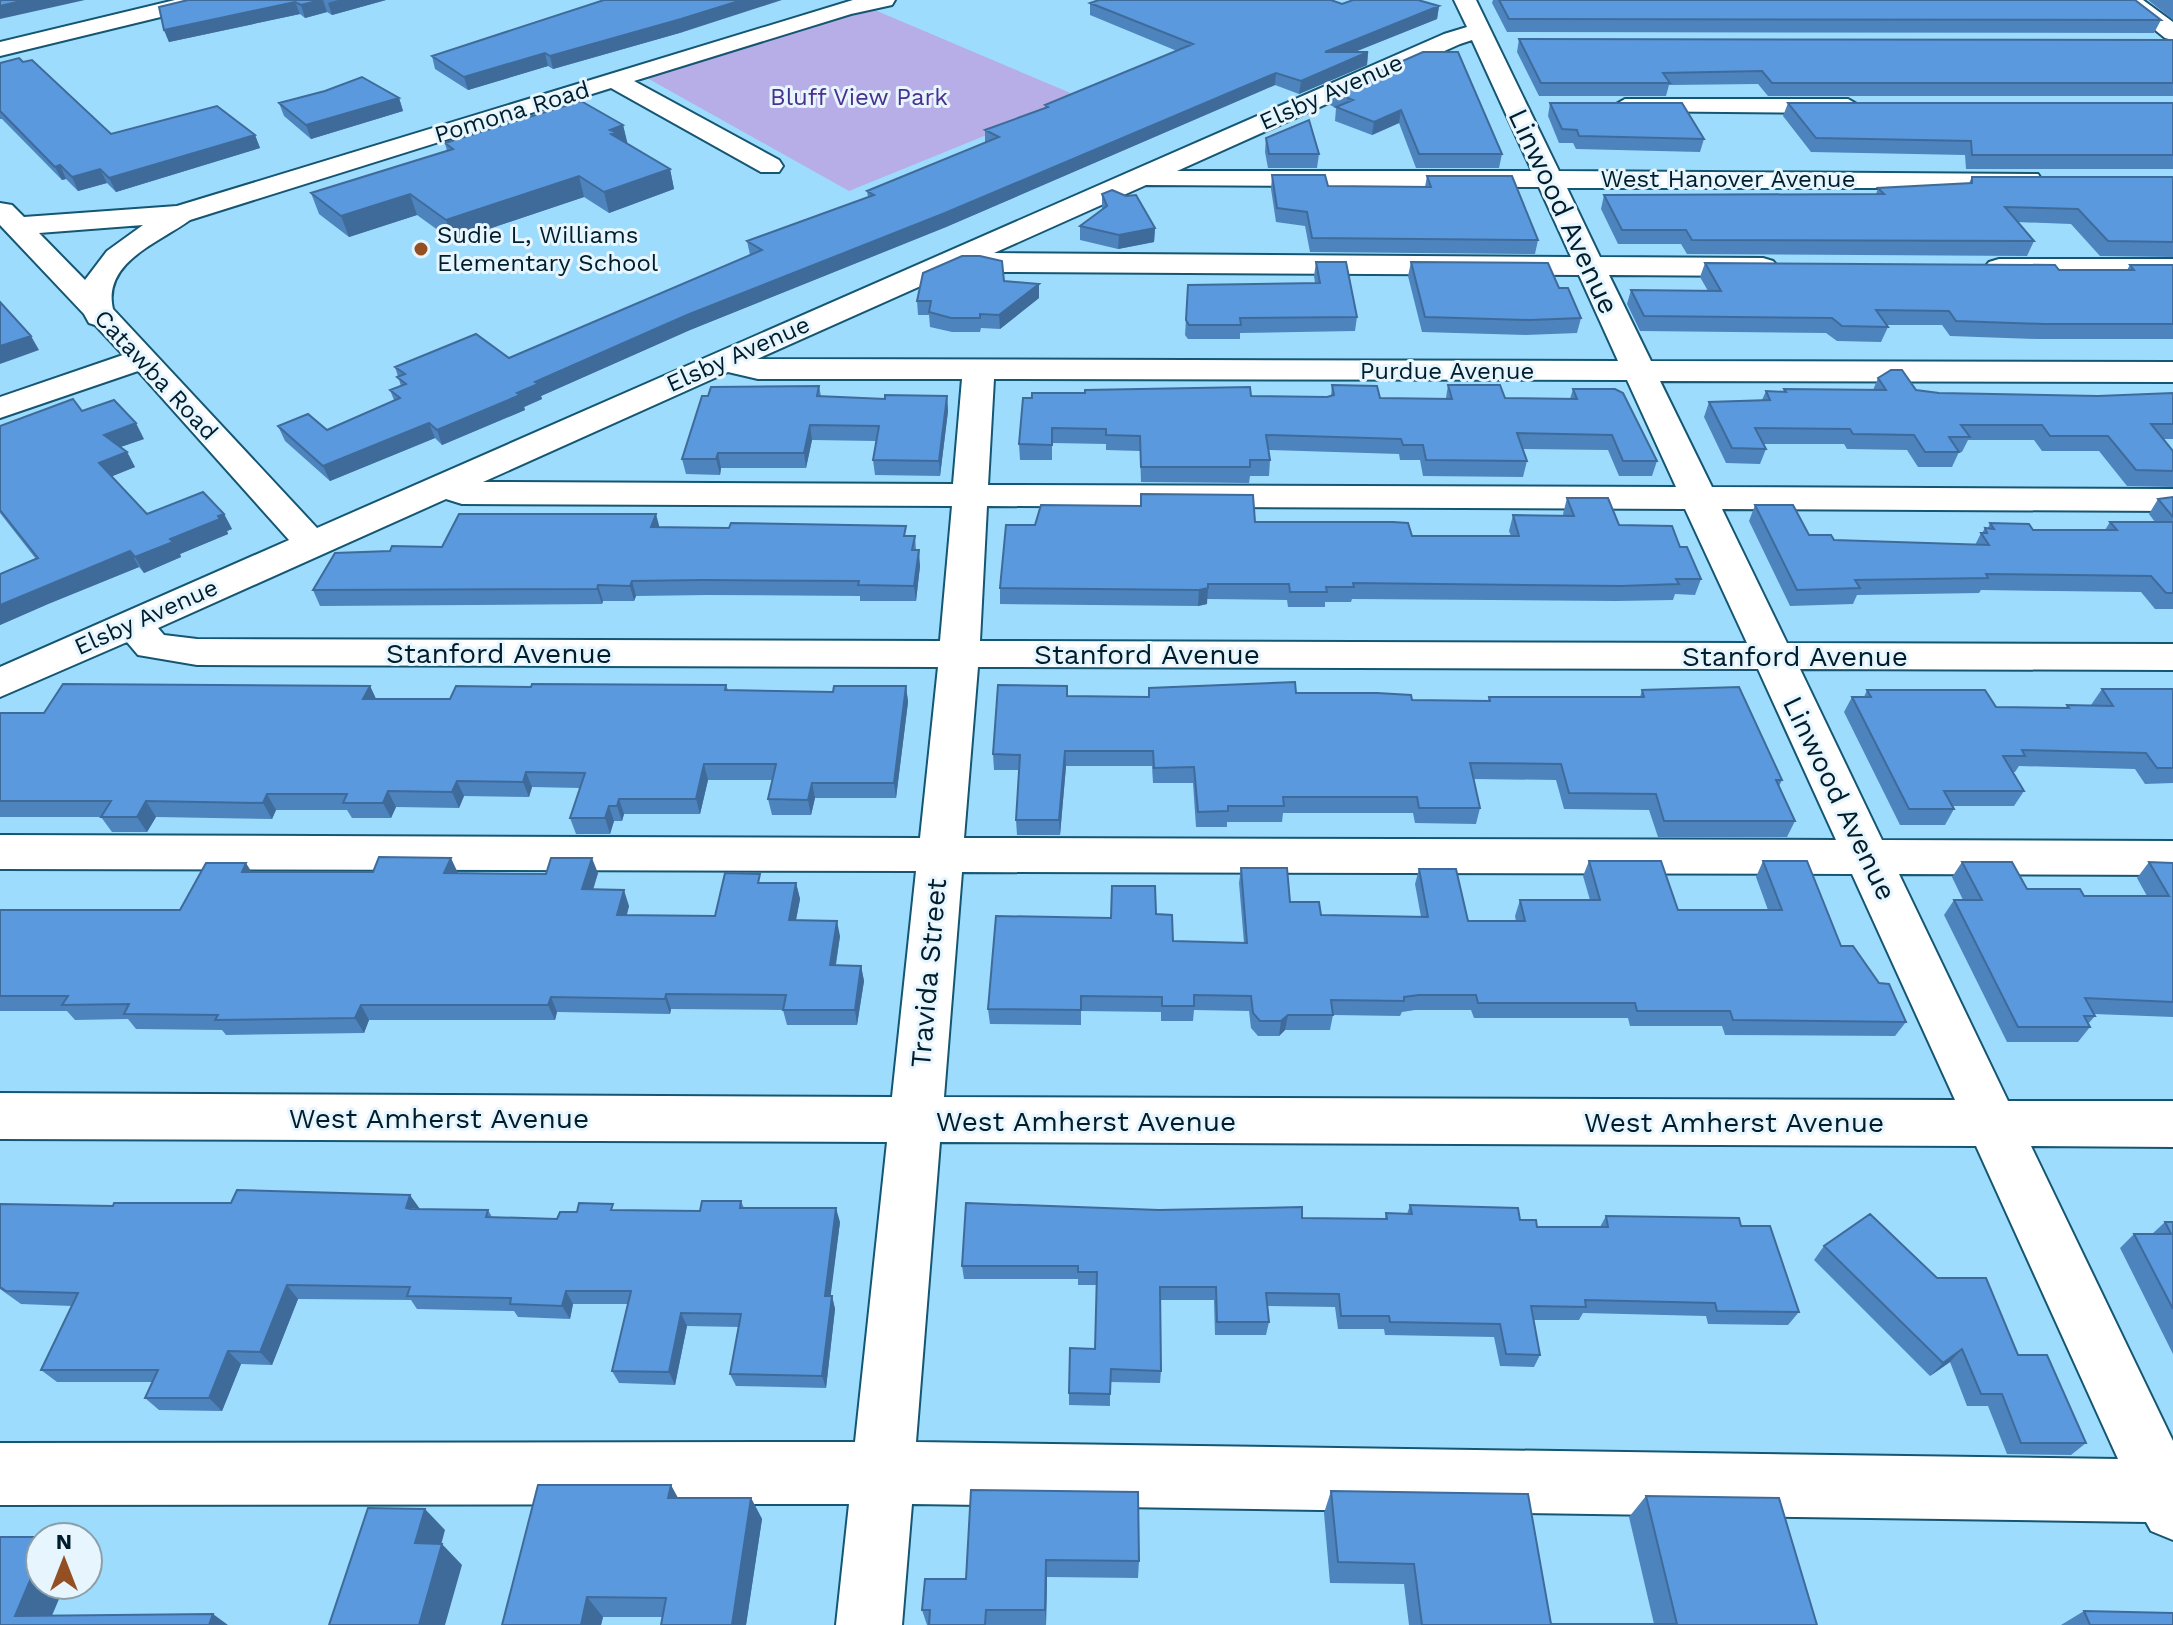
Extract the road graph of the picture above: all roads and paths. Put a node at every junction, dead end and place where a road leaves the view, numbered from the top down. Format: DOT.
graph roads {
  1 [pos="202,0"];
  2 [pos="884,0"];
  3 [pos="1465,0"];
  4 [pos="2129,0"];
  5 [pos="852,4"];
  6 [pos="2173,33"];
  7 [pos="1493,38"];
  8 [pos="2142,43"];
  9 [pos="2173,43"];
  10 [pos="0,49"];
  11 [pos="614,80"];
  12 [pos="1593,106"];
  13 [pos="1875,106"];
  14 [pos="770,166"];
  15 [pos="1139,178"];
  16 [pos="1548,179"];
  17 [pos="2048,180"];
  18 [pos="179,214"];
  19 [pos="9,218"];
  20 [pos="967,253"];
  21 [pos="1592,267"];
  22 [pos="1796,267"];
  23 [pos="1969,267"];
  24 [pos="2173,268"];
  25 [pos="100,317"];
  26 [pos="144,358"];
  27 [pos="721,361"];
  28 [pos="979,370"];
  29 [pos="1639,371"];
  30 [pos="2173,372"];
  31 [pos="0,408"];
  32 [pos="443,485"];
  33 [pos="970,496"];
  34 [pos="1698,498"];
  35 [pos="2173,500"];
  36 [pos="311,543"];
  37 [pos="132,624"];
  38 [pos="959,653"];
  39 [pos="1771,656"];
  40 [pos="2173,657"];
  41 [pos="0,683"];
  42 [pos="0,852"];
  43 [pos="938,855"];
  44 [pos="1869,856"];
  45 [pos="2173,858"];
  46 [pos="0,1116"];
  47 [pos="915,1121"];
  48 [pos="1994,1123"];
  49 [pos="2173,1124"];
  50 [pos="883,1473"];
  51 [pos="0,1474"];
  52 [pos="2170,1497"];
  53 [pos="869,1625"];
  1 -- 10 [label="street"];
  2 -- 5 [label="street, Pomona Road"];
  3 -- 7 [label="street, Linwood Avenue"];
  4 -- 6 [label="street"];
  5 -- 11 [label="street, Pomona Road"];
  7 -- 15 [label="street, Elsby Avenue"];
  7 -- 16 [label="street, Linwood Avenue"];
  8 -- 9 [label="street"];
  11 -- 14 [label="street"];
  11 -- 18 [label="street, Pomona Road"];
  12 -- 13 [label="street"];
  15 -- 16 [label="street, West Hanover Avenue"];
  15 -- 20 [label="street, Elsby Avenue"];
  16 -- 17 [label="street, West Hanover Avenue"];
  16 -- 21 [label="street, Linwood Avenue"];
  18 -- 19 [label="street, Pomona Road"];
  18 -- 25 [label="street, Pomona Road"];
  19 -- 25 [label="street, Catawba Road"];
  20 -- 21 [label="street"];
  20 -- 27 [label="street, Elsby Avenue"];
  21 -- 22 [label="street"];
  21 -- 29 [label="street, Linwood Avenue"];
  23 -- 24 [label="street"];
  25 -- 26 [label="street, Catawba Road"];
  26 -- 31 [label="street"];
  26 -- 36 [label="street, Catawba Road"];
  27 -- 28 [label="street, Purdue Avenue"];
  27 -- 32 [label="street, Elsby Avenue"];
  28 -- 29 [label="street, Purdue Avenue"];
  28 -- 33 [label="street, Travida Street"];
  29 -- 30 [label="street, Purdue Avenue"];
  29 -- 34 [label="street, Linwood Avenue"];
  32 -- 33 [label="street"];
  32 -- 36 [label="street, Elsby Avenue"];
  33 -- 34 [label="street"];
  33 -- 38 [label="street, Travida Street"];
  34 -- 35 [label="street"];
  34 -- 39 [label="street, Linwood Avenue"];
  36 -- 37 [label="street, Elsby Avenue"];
  37 -- 38 [label="street, Stanford Avenue"];
  37 -- 41 [label="street, Elsby Avenue"];
  38 -- 39 [label="street, Stanford Avenue"];
  38 -- 43 [label="street, Travida Street"];
  39 -- 40 [label="street, Stanford Avenue"];
  39 -- 44 [label="street, Linwood Avenue"];
  42 -- 43 [label="street"];
  43 -- 44 [label="street"];
  43 -- 47 [label="street, Travida Street"];
  44 -- 45 [label="street"];
  44 -- 48 [label="street, Linwood Avenue"];
  46 -- 47 [label="street, West Amherst Avenue"];
  47 -- 48 [label="street, West Amherst Avenue"];
  47 -- 50 [label="street, Travida Street"];
  48 -- 49 [label="street, West Amherst Avenue"];
  48 -- 52 [label="street, Linwood Avenue"];
  50 -- 51 [label="street"];
  50 -- 52 [label="street"];
  50 -- 53 [label="street, Travida Street"];
}
